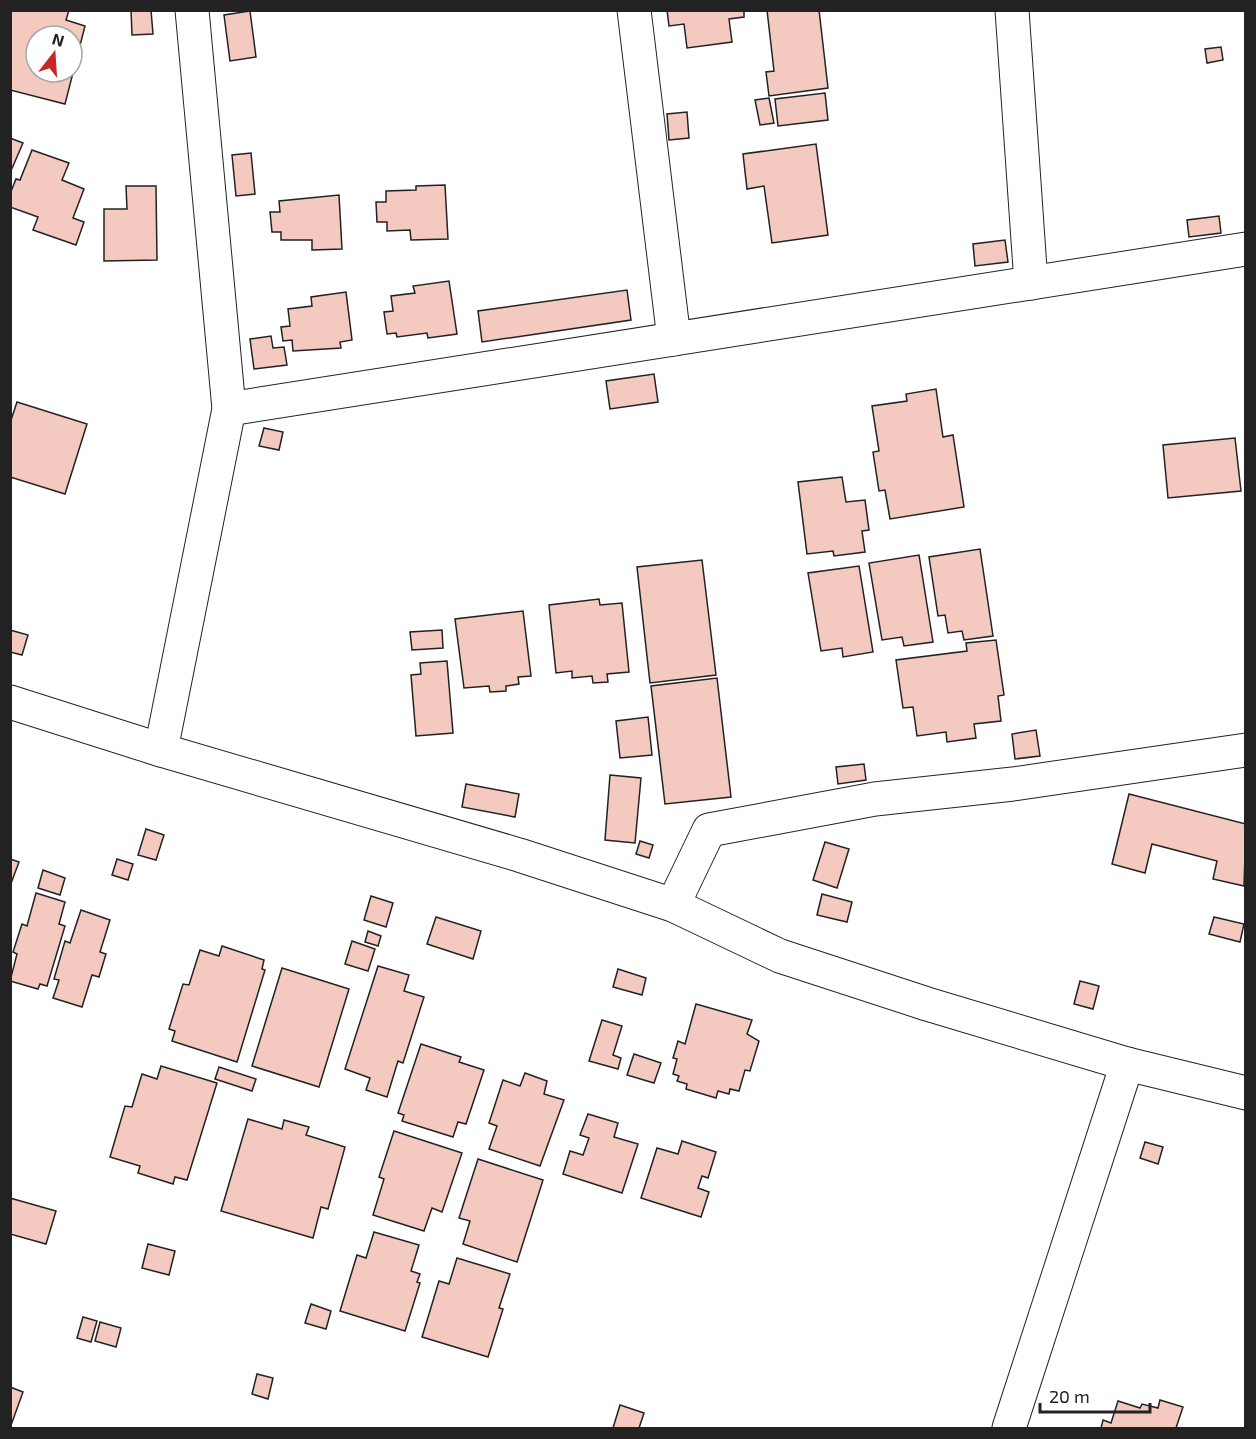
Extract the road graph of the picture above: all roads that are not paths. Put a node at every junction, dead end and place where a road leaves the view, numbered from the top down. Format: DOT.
graph roads {
  1 [pos="192,10"];
  2 [pos="634,10"];
  3 [pos="1012,10"];
  4 [pos="1245,249"];
  5 [pos="1031,283"];
  6 [pos="674,339"];
  7 [pos="229,409"];
  8 [pos="10,702"];
  9 [pos="161,750"];
  10 [pos="1245,750"];
  11 [pos="673,905"];
  12 [pos="1126,1064"];
  13 [pos="1245,1093"];
  14 [pos="1009,1428"];
  1 -- 7 [label="street"];
  2 -- 6 [label="street"];
  3 -- 5 [label="street"];
  4 -- 5 [label="street"];
  5 -- 6 [label="street"];
  6 -- 7 [label="street"];
  7 -- 9 [label="street"];
  8 -- 9 [label="street"];
  9 -- 11 [label="street"];
  10 -- 11 [label="street"];
  11 -- 12 [label="street"];
  12 -- 13 [label="street"];
  12 -- 14 [label="street"];
}
